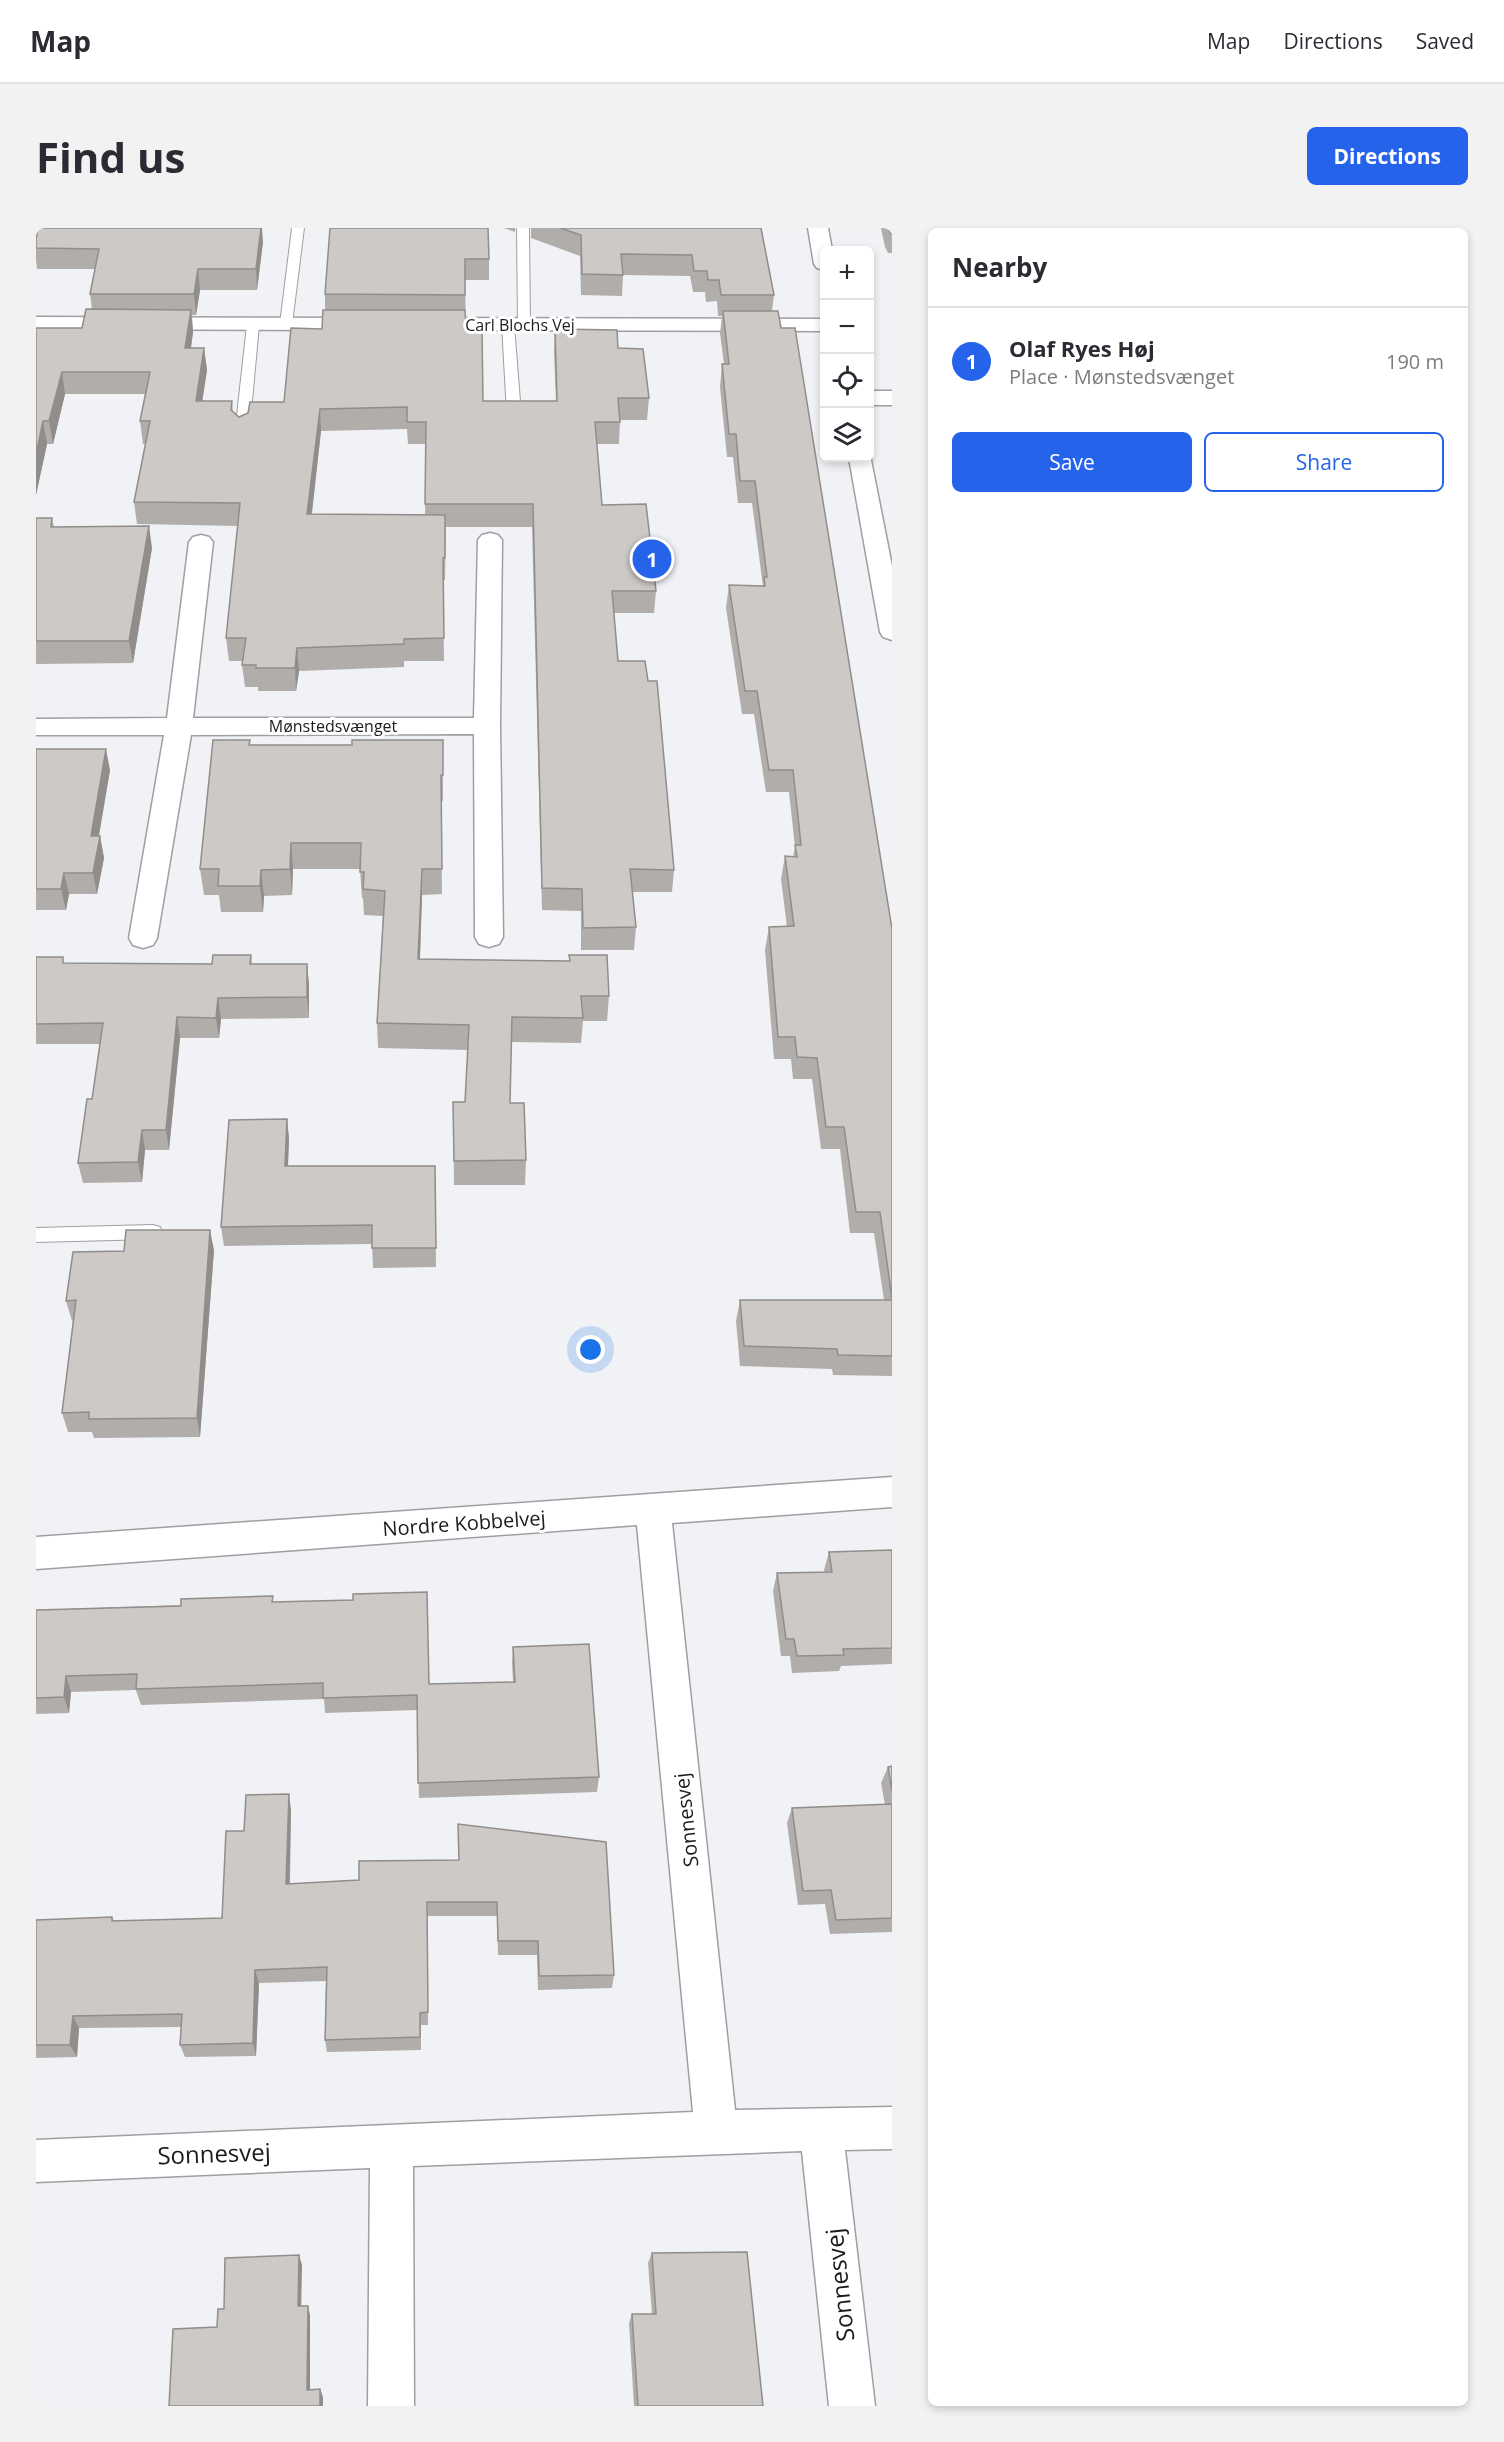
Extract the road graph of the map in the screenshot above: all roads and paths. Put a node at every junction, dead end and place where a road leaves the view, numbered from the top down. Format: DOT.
graph roads {
  1 [pos="298,228"];
  2 [pos="523,228"];
  3 [pos="818,228"];
  4 [pos="822,246"];
  5 [pos="36,324"];
  6 [pos="286,324"];
  7 [pos="253,325"];
  8 [pos="516,325"];
  9 [pos="820,325"];
  10 [pos="874,398"];
  11 [pos="892,398"];
  12 [pos="514,414"];
  13 [pos="242,433"];
  14 [pos="861,462"];
  15 [pos="490,540"];
  16 [pos="201,542"];
  17 [pos="892,632"];
  18 [pos="179,726"];
  19 [pos="487,726"];
  20 [pos="36,727"];
  21 [pos="489,937"];
  22 [pos="143,938"];
  23 [pos="158,1232"];
  24 [pos="36,1235"];
  25 [pos="892,1492"];
  26 [pos="653,1509"];
  27 [pos="36,1553"];
  28 [pos="892,2128"];
  29 [pos="821,2129"];
  30 [pos="717,2132"];
  31 [pos="392,2146"];
  32 [pos="36,2161"];
  33 [pos="391,2406"];
  34 [pos="852,2406"];
  1 -- 6 [label="lane"];
  2 -- 8 [label="lane"];
  3 -- 4 [label="street"];
  5 -- 7 [label="street, Carl Blochs Vej"];
  6 -- 7 [label="street, Carl Blochs Vej"];
  6 -- 8 [label="street, Carl Blochs Vej"];
  7 -- 13 [label="lane"];
  8 -- 9 [label="street, Carl Blochs Vej"];
  8 -- 12 [label="lane"];
  10 -- 11 [label="street"];
  14 -- 17 [label="street"];
  15 -- 19 [label="street"];
  16 -- 18 [label="street"];
  18 -- 19 [label="street, Mønstedsvænget"];
  18 -- 20 [label="street, Mønstedsvænget"];
  18 -- 22 [label="street"];
  19 -- 21 [label="street"];
  23 -- 24 [label="lane"];
  25 -- 26 [label="street, Nordre Kobbelvej"];
  26 -- 27 [label="street, Nordre Kobbelvej"];
  26 -- 30 [label="street, Sonnesvej"];
  28 -- 29 [label="street, Sonnesvej"];
  29 -- 30 [label="street, Sonnesvej"];
  29 -- 34 [label="street, Sonnesvej"];
  30 -- 31 [label="street, Sonnesvej"];
  31 -- 32 [label="street, Sonnesvej"];
  31 -- 33 [label="street"];
}
